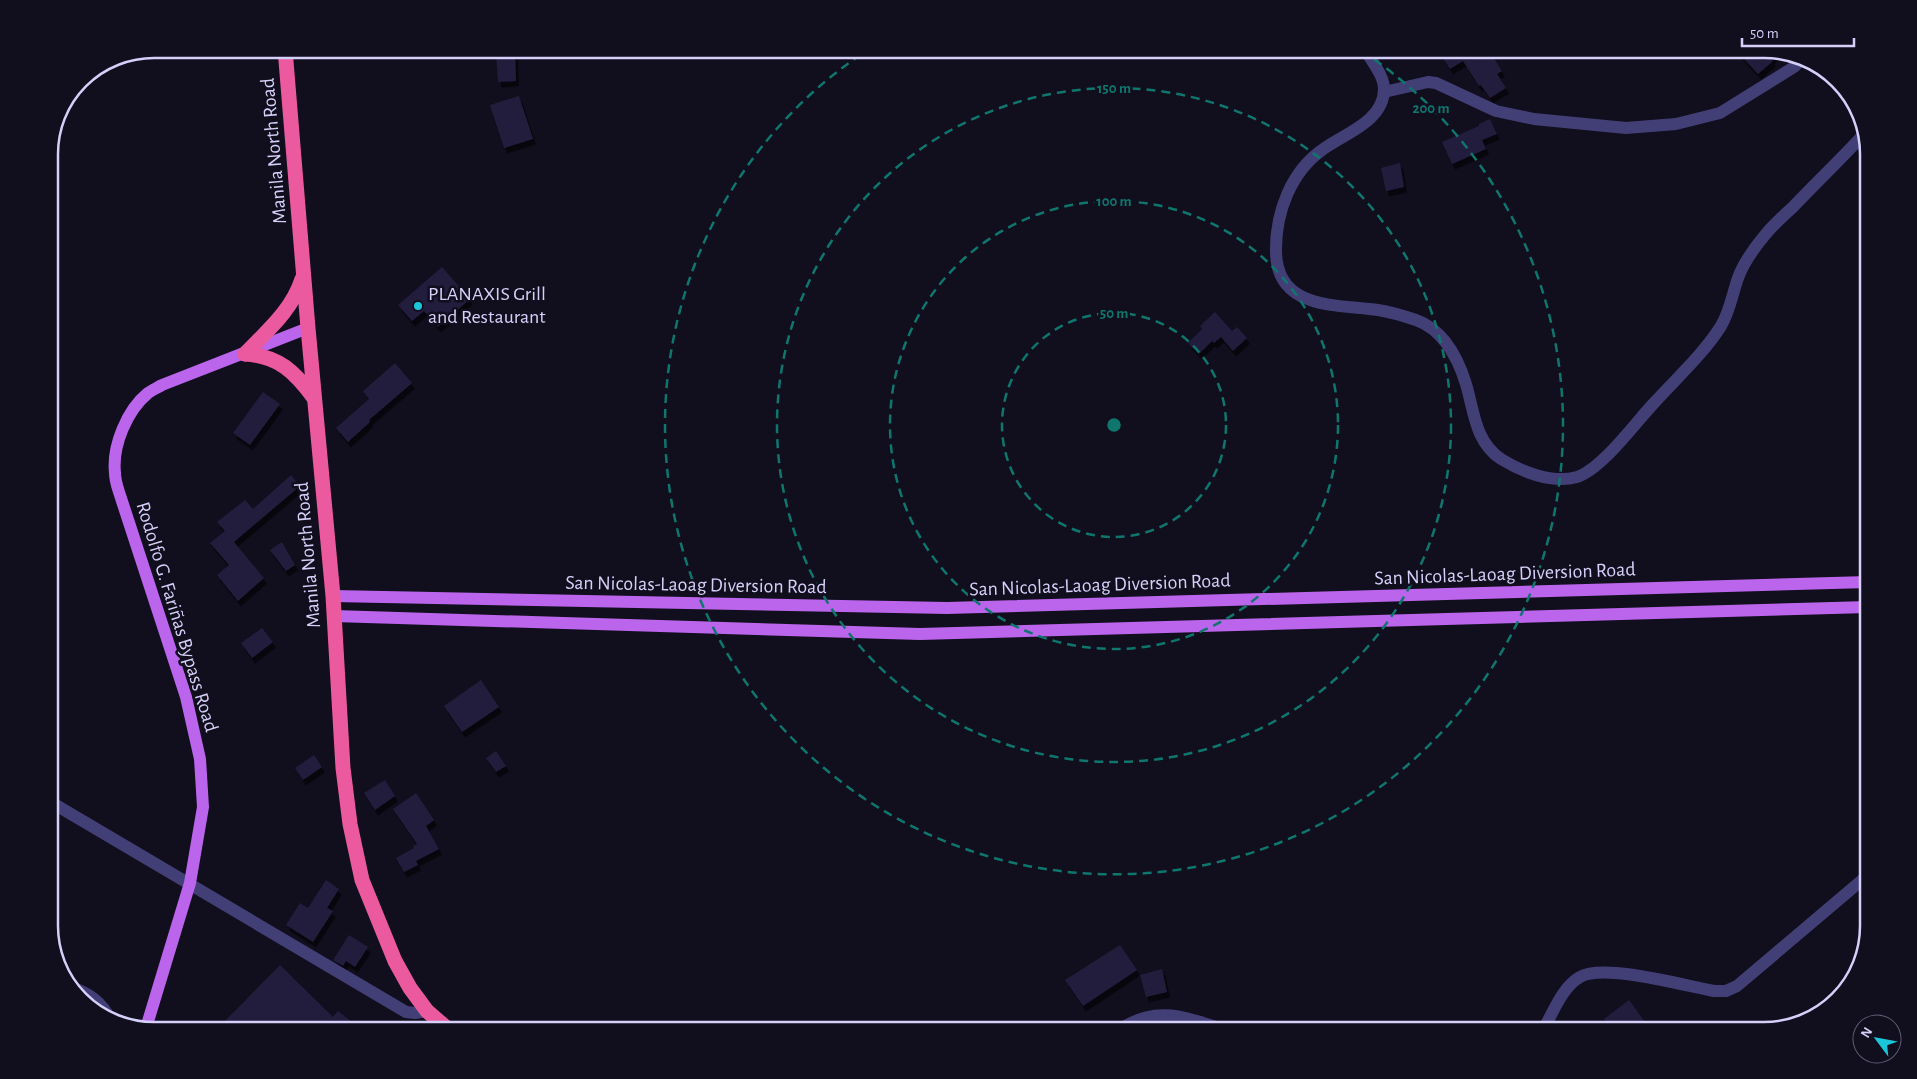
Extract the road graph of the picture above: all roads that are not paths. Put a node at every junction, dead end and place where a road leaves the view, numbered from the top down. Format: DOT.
graph roads {
  1 [pos="286,58"];
  2 [pos="1370,58"];
  3 [pos="1797,64"];
  4 [pos="1384,92"];
  5 [pos="1859,139"];
  6 [pos="304,275"];
  7 [pos="308,328"];
  8 [pos="245,354"];
  9 [pos="316,400"];
  10 [pos="1860,582"];
  11 [pos="333,596"];
  12 [pos="1860,607"];
  13 [pos="334,616"];
  14 [pos="58,806"];
  15 [pos="1860,882"];
  16 [pos="190,883"];
  17 [pos="87,995"];
  18 [pos="103,1007"];
  19 [pos="427,1011"];
  20 [pos="148,1022"];
  21 [pos="440,1022"];
  22 [pos="1136,1022"];
  23 [pos="1201,1022"];
  24 [pos="1547,1022"];
  1 -- 6 [label="highway, Manila North Road"];
  2 -- 4 [label="street"];
  3 -- 4 [label="street"];
  4 -- 5 [label="street"];
  6 -- 7 [label="highway, Manila North Road"];
  6 -- 8 [label="highway"];
  7 -- 8 [label="main road, Rodolfo G. Fariñas Bypass Road"];
  7 -- 9 [label="highway, Manila North Road"];
  8 -- 9 [label="highway"];
  8 -- 16 [label="main road, Rodolfo G. Fariñas Bypass Road"];
  9 -- 11 [label="highway, Manila North Road"];
  10 -- 11 [label="main road, San Nicolas-Laoag Diversion Road"];
  11 -- 13 [label="highway, Manila North Road"];
  12 -- 13 [label="main road, San Nicolas-Laoag Diversion Road"];
  13 -- 19 [label="highway, Manila North Road"];
  14 -- 16 [label="street"];
  15 -- 24 [label="street"];
  16 -- 19 [label="street"];
  16 -- 20 [label="main road, Rodolfo G. Fariñas Bypass Road"];
  17 -- 18 [label="street"];
  19 -- 21 [label="highway, Manila North Road"];
  22 -- 23 [label="street"];
}
